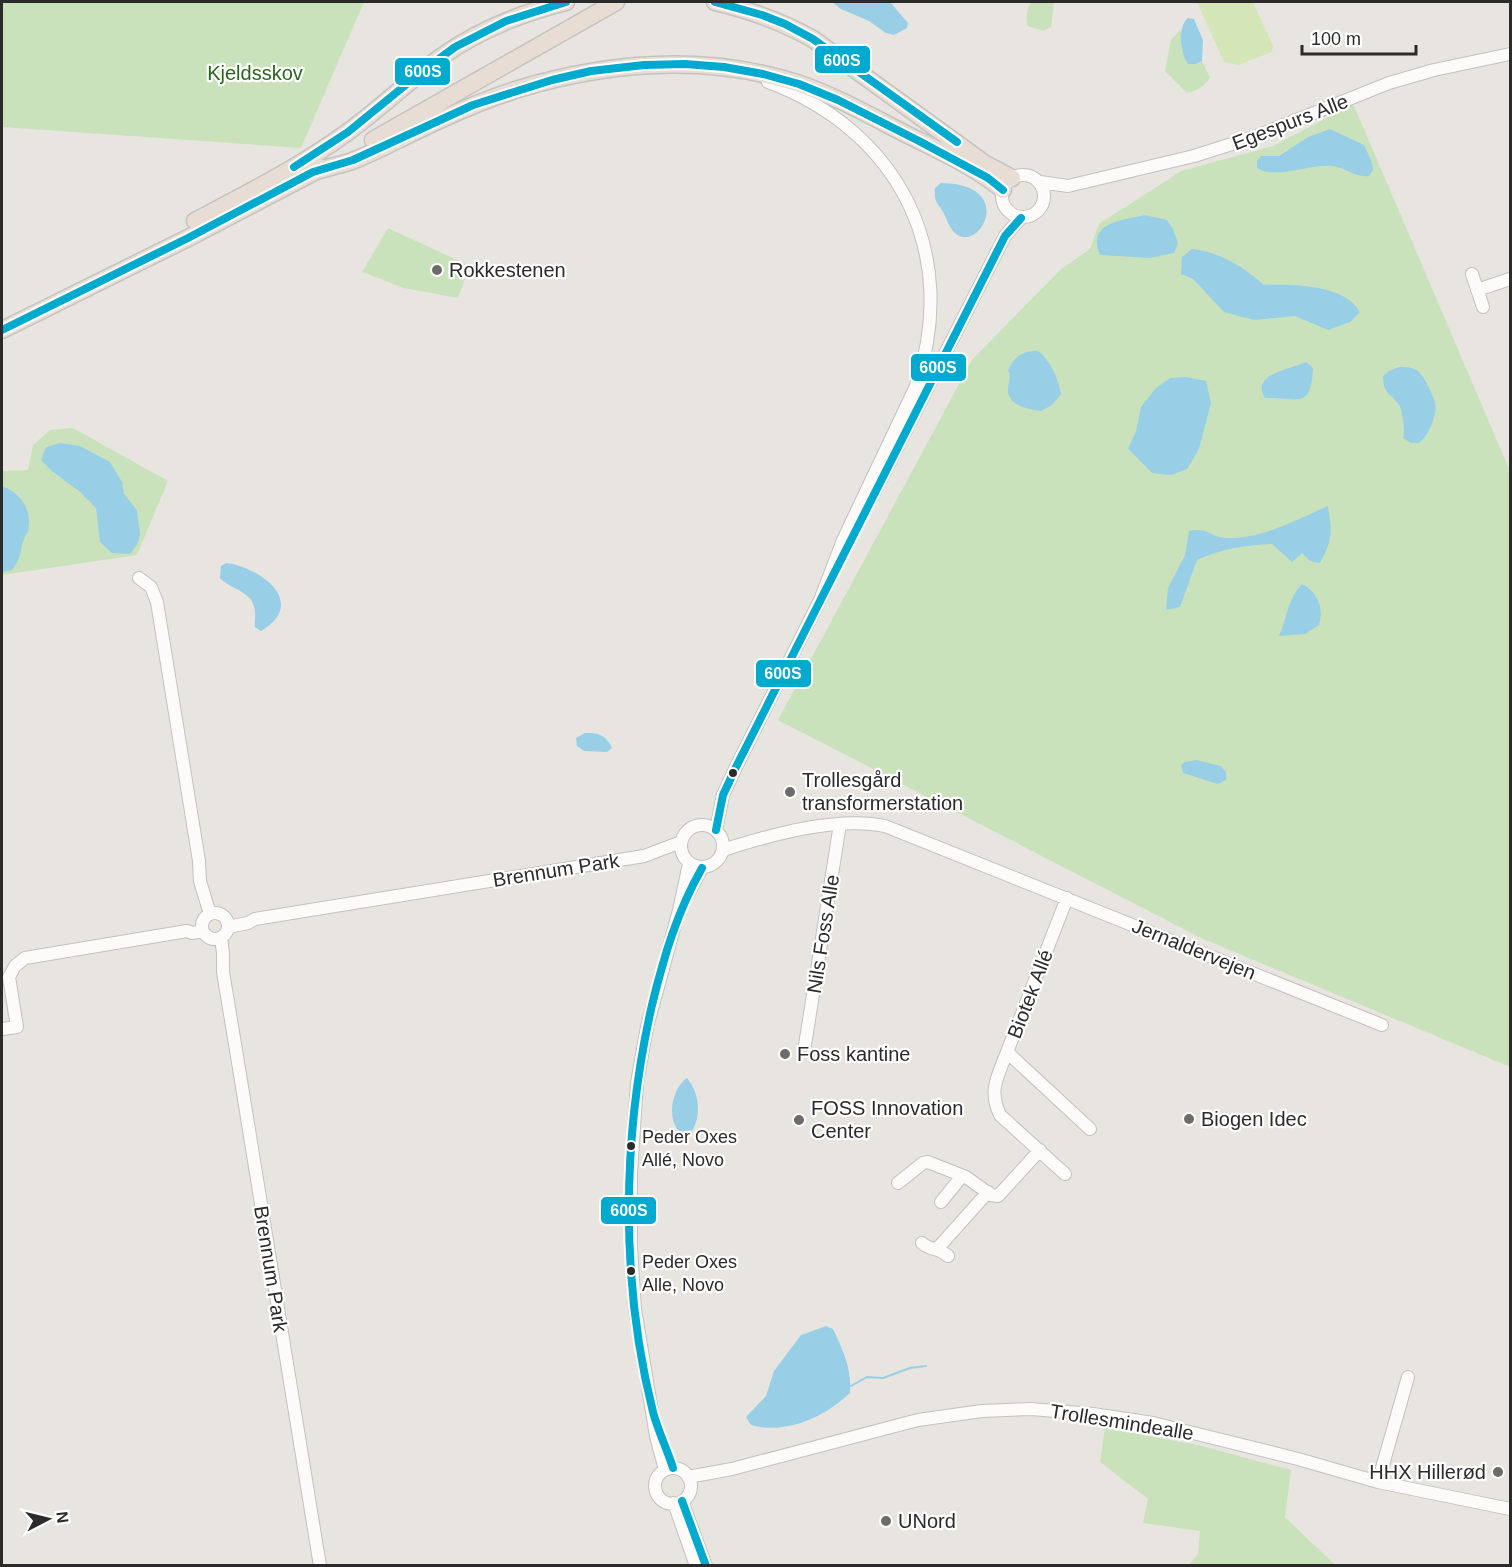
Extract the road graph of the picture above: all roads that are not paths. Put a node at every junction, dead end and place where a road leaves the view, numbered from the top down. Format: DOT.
graph roads {
  1 [pos="566,2"];
  2 [pos="715,2"];
  3 [pos="610,5"];
  4 [pos="1510,54"];
  5 [pos="552,80"];
  6 [pos="313,172"];
  7 [pos="1040,182"];
  8 [pos="1007,184"];
  9 [pos="1068,186"];
  10 [pos="1044,201"];
  11 [pos="1015,215"];
  12 [pos="1472,274"];
  13 [pos="1510,279"];
  14 [pos="96,284"];
  15 [pos="1478,290"];
  16 [pos="1483,307"];
  17 [pos="2,330"];
  18 [pos="139,578"];
  19 [pos="822,595"];
  20 [pos="840,824"];
  21 [pos="716,836"];
  22 [pos="681,843"];
  23 [pos="644,856"];
  24 [pos="686,861"];
  25 [pos="702,868"];
  26 [pos="1067,898"];
  27 [pos="679,910"];
  28 [pos="215,921"];
  29 [pos="217,938"];
  30 [pos="1382,1024"];
  31 [pos="2,1029"];
  32 [pos="805,1045"];
  33 [pos="1007,1052"];
  34 [pos="1090,1129"];
  35 [pos="1040,1150"];
  36 [pos="1065,1174"];
  37 [pos="962,1176"];
  38 [pos="898,1183"];
  39 [pos="988,1192"];
  40 [pos="941,1202"];
  41 [pos="922,1243"];
  42 [pos="937,1249"];
  43 [pos="948,1256"];
  44 [pos="1408,1377"];
  45 [pos="669,1469"];
  46 [pos="689,1481"];
  47 [pos="1378,1482"];
  48 [pos="678,1502"];
  49 [pos="1510,1509"];
  50 [pos="320,1566"];
  51 [pos="696,1566"];
  52 [pos="705,1566"];
  1 -- 14 [label="highway"];
  2 -- 8 [label="highway"];
  3 -- 6 [label="highway"];
  4 -- 9 [label="street, Egespurs Alle"];
  5 -- 6 [label="highway"];
  5 -- 8 [label="highway"];
  5 -- 19 [label="street"];
  6 -- 14 [label="highway"];
  7 -- 8 [label="street"];
  7 -- 9 [label="street, Egespurs Alle"];
  7 -- 10 [label="street"];
  8 -- 11 [label="street"];
  9 -- 10 [label="street, Egespurs Alle"];
  10 -- 11 [label="street"];
  11 -- 19 [label="street"];
  12 -- 15 [label="street"];
  13 -- 15 [label="street"];
  14 -- 17 [label="highway"];
  15 -- 16 [label="street"];
  18 -- 28 [label="street"];
  19 -- 21 [label="street"];
  20 -- 21 [label="street, Jernaldervejen"];
  20 -- 26 [label="street, Jernaldervejen"];
  20 -- 32 [label="street, Nils Foss Alle"];
  21 -- 22 [label="street"];
  21 -- 25 [label="street"];
  22 -- 23 [label="street, Brennum Park"];
  22 -- 24 [label="street"];
  23 -- 24 [label="street, Brennum Park"];
  23 -- 28 [label="street, Brennum Park"];
  24 -- 25 [label="street"];
  24 -- 27 [label="street"];
  25 -- 27 [label="street"];
  26 -- 30 [label="street, Jernaldervejen"];
  26 -- 33 [label="street, Biotek Allé"];
  27 -- 45 [label="street"];
  28 -- 29 [label="street"];
  28 -- 29 [label="street"];
  28 -- 31 [label="street, Brennum Park"];
  29 -- 50 [label="street, Brennum Park"];
  33 -- 34 [label="street, Biotek Allé"];
  33 -- 35 [label="street"];
  35 -- 36 [label="street"];
  35 -- 39 [label="street"];
  37 -- 38 [label="street"];
  37 -- 39 [label="street"];
  37 -- 40 [label="street"];
  39 -- 42 [label="street"];
  41 -- 42 [label="street"];
  42 -- 43 [label="street"];
  44 -- 47 [label="street"];
  45 -- 46 [label="street"];
  45 -- 48 [label="street"];
  46 -- 47 [label="street, Trollesmindealle"];
  46 -- 48 [label="street"];
  47 -- 49 [label="street, Trollesmindealle"];
  48 -- 51 [label="street"];
  48 -- 52 [label="street"];
}
